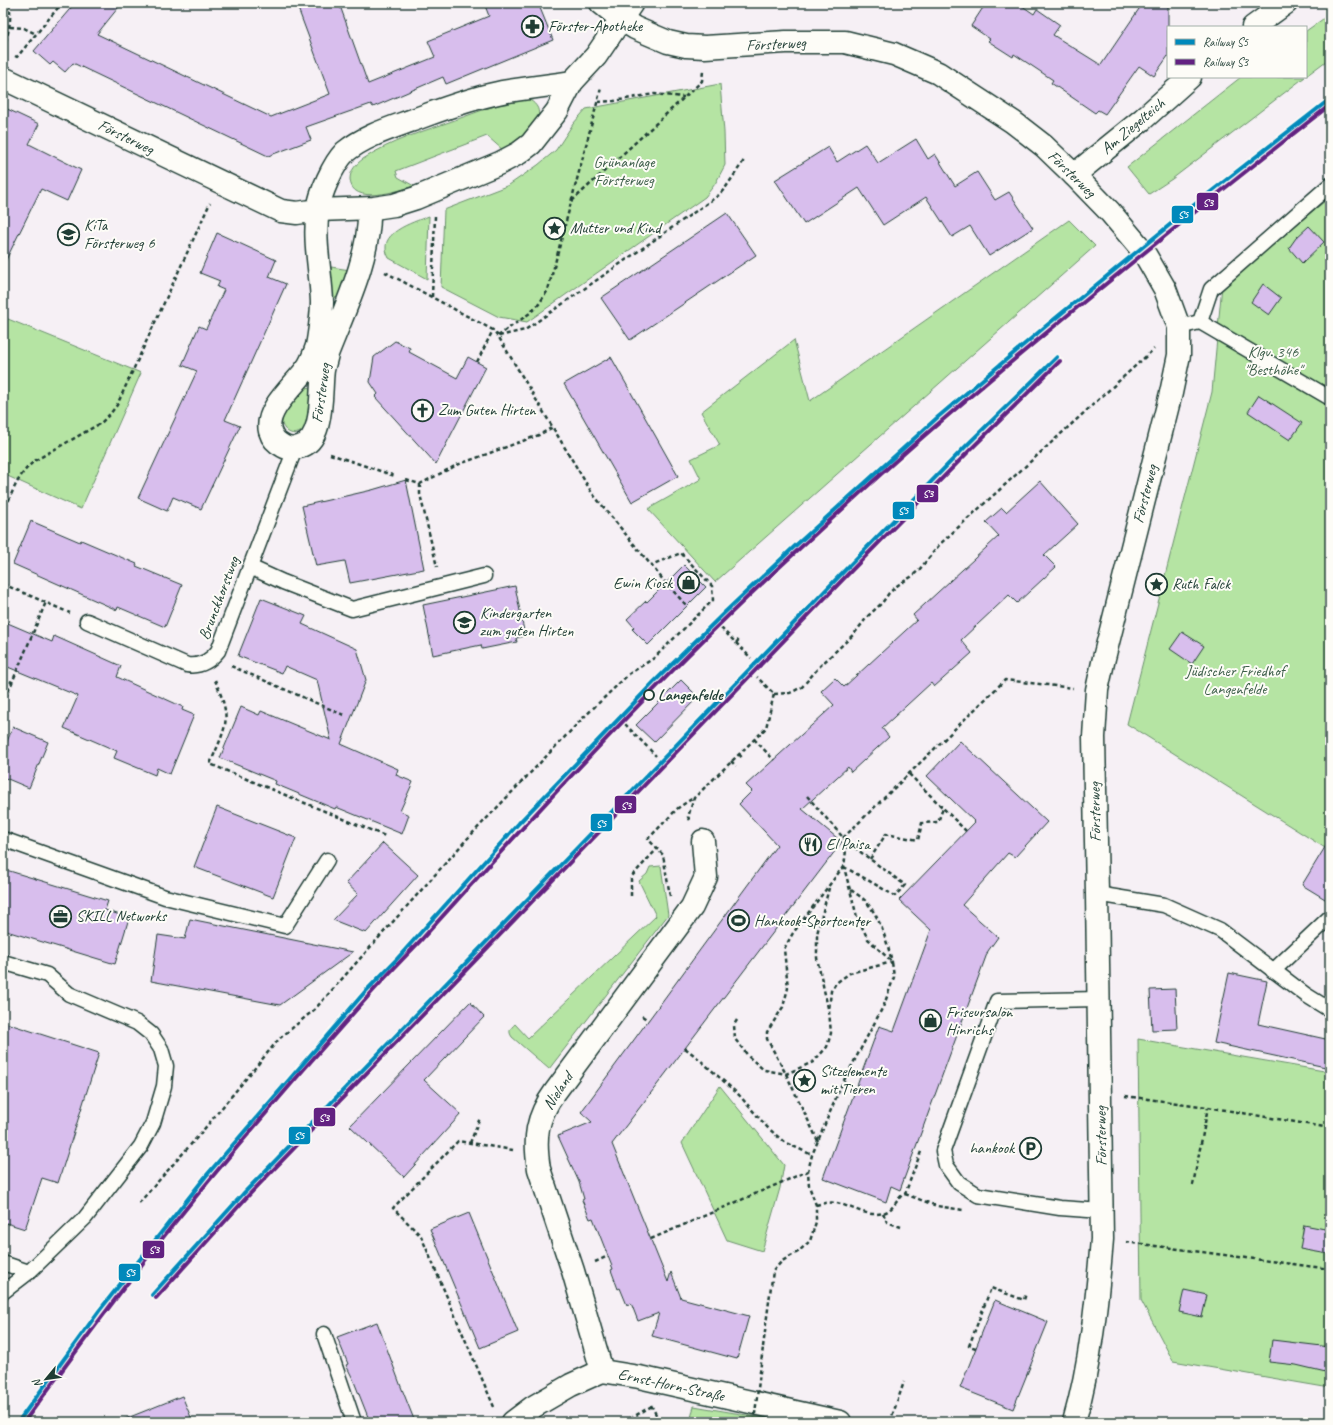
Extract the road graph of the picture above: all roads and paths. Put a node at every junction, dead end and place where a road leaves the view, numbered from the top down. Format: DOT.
graph roads {
  1 [pos="9,3"];
  2 [pos="62,3"];
  3 [pos="601,3"];
  4 [pos="1286,3"];
  5 [pos="627,11"];
  6 [pos="1254,26"];
  7 [pos="10,27"];
  8 [pos="36,34"];
  9 [pos="705,48"];
  10 [pos="3,49"];
  11 [pos="596,56"];
  12 [pos="3,78"];
  13 [pos="1189,78"];
  14 [pos="572,82"];
  15 [pos="684,97"];
  16 [pos="598,102"];
  17 [pos="745,159"];
  18 [pos="1074,175"];
  19 [pos="220,182"];
  20 [pos="1330,185"];
  21 [pos="436,190"];
  22 [pos="572,202"];
  23 [pos="368,209"];
  24 [pos="318,210"];
  25 [pos="361,261"];
  26 [pos="432,297"];
  27 [pos="1200,322"];
  28 [pos="1178,327"];
  29 [pos="493,330"];
  30 [pos="498,336"];
  31 [pos="477,362"];
  32 [pos="1330,398"];
  33 [pos="553,427"];
  34 [pos="295,449"];
  35 [pos="331,454"];
  36 [pos="396,476"];
  37 [pos="406,480"];
  38 [pos="420,484"];
  39 [pos="3,514"];
  40 [pos="436,562"];
  41 [pos="651,565"];
  42 [pos="250,567"];
  43 [pos="484,576"];
  44 [pos="3,584"];
  45 [pos="46,602"];
  46 [pos="687,606"];
  47 [pos="87,621"];
  48 [pos="721,628"];
  49 [pos="740,638"];
  50 [pos="736,643"];
  51 [pos="751,658"];
  52 [pos="210,660"];
  53 [pos="757,677"];
  54 [pos="3,679"];
  55 [pos="12,682"];
  56 [pos="1097,690"];
  57 [pos="774,694"];
  58 [pos="3,704"];
  59 [pos="346,716"];
  60 [pos="625,724"];
  61 [pos="754,739"];
  62 [pos="739,754"];
  63 [pos="656,756"];
  64 [pos="743,759"];
  65 [pos="774,760"];
  66 [pos="731,761"];
  67 [pos="736,766"];
  68 [pos="909,774"];
  69 [pos="807,796"];
  70 [pos="694,798"];
  71 [pos="943,808"];
  72 [pos="966,831"];
  73 [pos="385,836"];
  74 [pos="843,838"];
  75 [pos="3,839"];
  76 [pos="703,841"];
  77 [pos="847,842"];
  78 [pos="657,849"];
  79 [pos="870,859"];
  80 [pos="327,860"];
  81 [pos="844,867"];
  82 [pos="830,885"];
  83 [pos="850,890"];
  84 [pos="1097,894"];
  85 [pos="631,896"];
  86 [pos="1330,918"];
  87 [pos="675,930"];
  88 [pos="3,962"];
  89 [pos="892,962"];
  90 [pos="1273,971"];
  91 [pos="1099,999"];
  92 [pos="1330,1010"];
  93 [pos="829,1011"];
  94 [pos="737,1020"];
  95 [pos="685,1048"];
  96 [pos="786,1074"];
  97 [pos="1100,1093"];
  98 [pos="1208,1107"];
  99 [pos="480,1118"];
  100 [pos="1330,1128"];
  101 [pos="818,1141"];
  102 [pos="470,1143"];
  103 [pos="924,1143"];
  104 [pos="536,1153"];
  105 [pos="812,1155"];
  106 [pos="808,1171"];
  107 [pos="1193,1185"];
  108 [pos="139,1203"];
  109 [pos="816,1205"];
  110 [pos="1102,1210"];
  111 [pos="882,1213"];
  112 [pos="901,1227"];
  113 [pos="651,1239"];
  114 [pos="1102,1239"];
  115 [pos="3,1263"];
  116 [pos="1330,1269"];
  117 [pos="29,1272"];
  118 [pos="3,1292"];
  119 [pos="1026,1294"];
  120 [pos="324,1334"];
  121 [pos="976,1348"];
  122 [pos="602,1371"];
  123 [pos="904,1382"];
  124 [pos="652,1406"];
  125 [pos="494,1408"];
  126 [pos="655,1413"];
  127 [pos="354,1422"];
  128 [pos="513,1422"];
  129 [pos="624,1422"];
  130 [pos="660,1422"];
  131 [pos="754,1422"];
  132 [pos="840,1422"];
  133 [pos="890,1422"];
  134 [pos="1074,1422"];
  1 -- 7 [label="path"];
  2 -- 8 [label="path"];
  3 -- 5 [label="street"];
  4 -- 6 [label="street"];
  5 -- 9 [label="street, Försterweg"];
  5 -- 11 [label="street, Försterweg"];
  7 -- 8 [label="path"];
  7 -- 10 [label="path"];
  8 -- 10 [label="path"];
  9 -- 15 [label="path"];
  9 -- 18 [label="street, Försterweg"];
  11 -- 14 [label="street, Försterweg"];
  11 -- 16 [label="path"];
  12 -- 19 [label="street, Försterweg"];
  13 -- 18 [label="street, Am Ziegelteich"];
  14 -- 21 [label="street, Försterweg"];
  14 -- 24 [label="street, Försterweg"];
  15 -- 16 [label="path"];
  15 -- 22 [label="path"];
  16 -- 22 [label="path"];
  17 -- 30 [label="path"];
  18 -- 28 [label="street, Försterweg"];
  19 -- 24 [label="street, Försterweg"];
  19 -- 39 [label="path"];
  20 -- 27 [label="lane"];
  21 -- 23 [label="street, Försterweg"];
  21 -- 26 [label="path"];
  22 -- 30 [label="path"];
  23 -- 24 [label="street, Försterweg"];
  23 -- 25 [label="street, Försterweg"];
  24 -- 34 [label="street, Försterweg"];
  25 -- 26 [label="path"];
  25 -- 34 [label="street, Försterweg"];
  26 -- 29 [label="path"];
  27 -- 28 [label="lane"];
  27 -- 32 [label="lane"];
  28 -- 56 [label="street, Försterweg"];
  28 -- 57 [label="path"];
  29 -- 30 [label="path"];
  29 -- 31 [label="path"];
  30 -- 33 [label="path"];
  33 -- 38 [label="path"];
  33 -- 41 [label="path"];
  34 -- 42 [label="lane, Brunckhorstweg"];
  35 -- 36 [label="path"];
  37 -- 38 [label="path"];
  38 -- 40 [label="path"];
  41 -- 46 [label="path"];
  41 -- 108 [label="path"];
  42 -- 43 [label="lane"];
  42 -- 52 [label="lane, Brunckhorstweg"];
  44 -- 45 [label="path"];
  45 -- 47 [label="path"];
  45 -- 55 [label="path"];
  47 -- 52 [label="lane, Brunckhorstweg"];
  48 -- 50 [label="path"];
  49 -- 50 [label="path"];
  50 -- 51 [label="path"];
  52 -- 59 [label="path"];
  52 -- 73 [label="path"];
  53 -- 57 [label="path"];
  54 -- 55 [label="path"];
  55 -- 58 [label="path"];
  56 -- 68 [label="path"];
  56 -- 84 [label="street, Försterweg"];
  57 -- 61 [label="path"];
  60 -- 63 [label="path"];
  61 -- 62 [label="path"];
  61 -- 65 [label="path"];
  62 -- 64 [label="path"];
  62 -- 66 [label="path"];
  66 -- 67 [label="path"];
  66 -- 70 [label="path"];
  68 -- 71 [label="path"];
  68 -- 74 [label="path"];
  69 -- 74 [label="path"];
  70 -- 76 [label="path"];
  70 -- 78 [label="path"];
  71 -- 72 [label="path"];
  71 -- 79 [label="path"];
  74 -- 77 [label="path"];
  75 -- 80 [label="lane"];
  76 -- 87 [label="street, Nieland"];
  77 -- 79 [label="path"];
  77 -- 81 [label="path"];
  78 -- 85 [label="path"];
  78 -- 87 [label="path"];
  79 -- 81 [label="path"];
  81 -- 82 [label="path"];
  81 -- 83 [label="path"];
  82 -- 93 [label="path"];
  82 -- 96 [label="path"];
  83 -- 89 [label="path"];
  83 -- 89 [label="path"];
  84 -- 90 [label="lane"];
  84 -- 91 [label="street, Försterweg"];
  86 -- 90 [label="lane"];
  87 -- 104 [label="street, Nieland"];
  88 -- 117 [label="lane"];
  89 -- 93 [label="path"];
  89 -- 101 [label="path"];
  90 -- 92 [label="lane"];
  91 -- 97 [label="street, Försterweg"];
  91 -- 110 [label="lane"];
  93 -- 96 [label="path"];
  94 -- 96 [label="path"];
  95 -- 105 [label="path"];
  96 -- 101 [label="path"];
  97 -- 98 [label="path"];
  97 -- 110 [label="street, Försterweg"];
  98 -- 100 [label="path"];
  98 -- 107 [label="path"];
  99 -- 102 [label="path"];
  101 -- 105 [label="path"];
  102 -- 104 [label="path"];
  102 -- 125 [label="path"];
  103 -- 111 [label="path"];
  104 -- 122 [label="street, Nieland"];
  105 -- 106 [label="path"];
  106 -- 109 [label="path"];
  106 -- 113 [label="path"];
  109 -- 111 [label="path"];
  109 -- 131 [label="path, bridge"];
  110 -- 114 [label="street, Försterweg"];
  111 -- 112 [label="path"];
  114 -- 116 [label="path"];
  114 -- 134 [label="street, Försterweg"];
  115 -- 117 [label="lane"];
  117 -- 118 [label="lane"];
  119 -- 121 [label="path"];
  120 -- 127 [label="lane"];
  122 -- 128 [label="street, Ernst-Horn-Straße"];
  122 -- 132 [label="street, Ernst-Horn-Straße"];
  123 -- 133 [label="path"];
  124 -- 129 [label="path"];
  126 -- 130 [label="path"];
}
